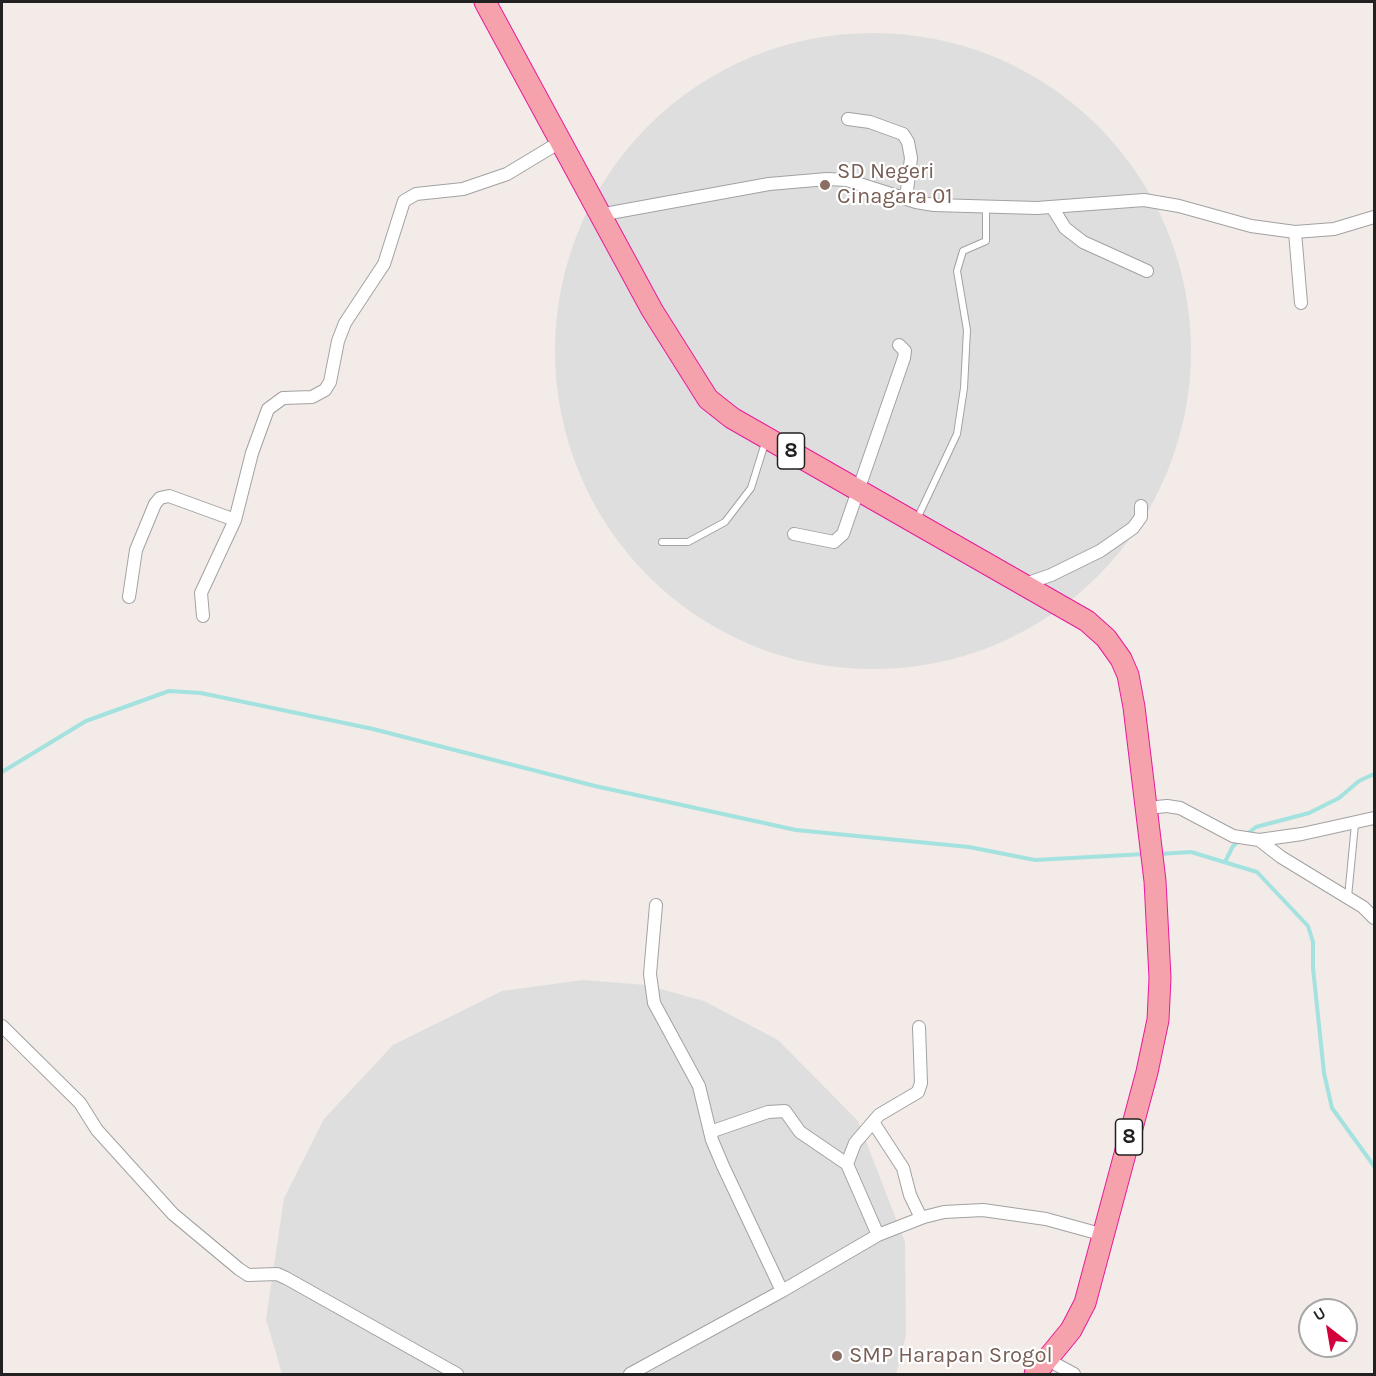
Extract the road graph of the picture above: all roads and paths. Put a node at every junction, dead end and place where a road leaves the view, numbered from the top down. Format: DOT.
graph roads {
  1 [pos="485,2"];
  2 [pos="848,119"];
  3 [pos="561,141"];
  4 [pos="906,199"];
  5 [pos="986,207"];
  6 [pos="1052,207"];
  7 [pos="599,215"];
  8 [pos="1374,217"];
  9 [pos="1296,232"];
  10 [pos="1147,271"];
  11 [pos="1301,303"];
  12 [pos="899,345"];
  13 [pos="767,437"];
  14 [pos="858,489"];
  15 [pos="1141,506"];
  16 [pos="235,520"];
  17 [pos="916,522"];
  18 [pos="794,534"];
  19 [pos="662,542"];
  20 [pos="1024,584"];
  21 [pos="129,597"];
  22 [pos="203,616"];
  23 [pos="1148,813"];
  24 [pos="1374,818"];
  25 [pos="1355,824"];
  26 [pos="1259,840"];
  27 [pos="1348,897"];
  28 [pos="656,905"];
  29 [pos="1374,918"];
  30 [pos="2,1026"];
  31 [pos="919,1027"];
  32 [pos="873,1122"];
  33 [pos="710,1132"];
  34 [pos="847,1164"];
  35 [pos="921,1218"];
  36 [pos="878,1235"];
  37 [pos="1104,1235"];
  38 [pos="782,1292"];
  39 [pos="1041,1367"];
  40 [pos="457,1374"];
  41 [pos="630,1374"];
  42 [pos="1074,1374"];
  1 -- 3 [label="highway, 8"];
  2 -- 4 [label="street"];
  3 -- 7 [label="highway, 8"];
  3 -- 16 [label="street"];
  4 -- 5 [label="street"];
  4 -- 7 [label="street"];
  5 -- 6 [label="street"];
  5 -- 17 [label="lane"];
  6 -- 9 [label="street"];
  6 -- 10 [label="street"];
  7 -- 13 [label="highway, 8"];
  8 -- 9 [label="street"];
  9 -- 11 [label="street"];
  12 -- 14 [label="street"];
  13 -- 14 [label="highway, 8"];
  13 -- 19 [label="lane"];
  14 -- 17 [label="highway, 8"];
  14 -- 18 [label="street"];
  15 -- 20 [label="street"];
  16 -- 21 [label="street"];
  16 -- 22 [label="street"];
  17 -- 20 [label="highway, 8"];
  20 -- 23 [label="highway, 8"];
  23 -- 26 [label="street"];
  23 -- 37 [label="highway, 8"];
  24 -- 25 [label="street"];
  25 -- 26 [label="street"];
  25 -- 27 [label="lane"];
  26 -- 27 [label="street"];
  27 -- 29 [label="street"];
  28 -- 33 [label="street"];
  30 -- 40 [label="street"];
  31 -- 32 [label="street"];
  32 -- 34 [label="street"];
  32 -- 35 [label="street"];
  33 -- 34 [label="street"];
  33 -- 38 [label="street"];
  34 -- 36 [label="street"];
  35 -- 36 [label="street"];
  35 -- 37 [label="street"];
  36 -- 38 [label="street"];
  37 -- 39 [label="highway, 8"];
  38 -- 41 [label="street"];
  39 -- 42 [label="street"];
}
